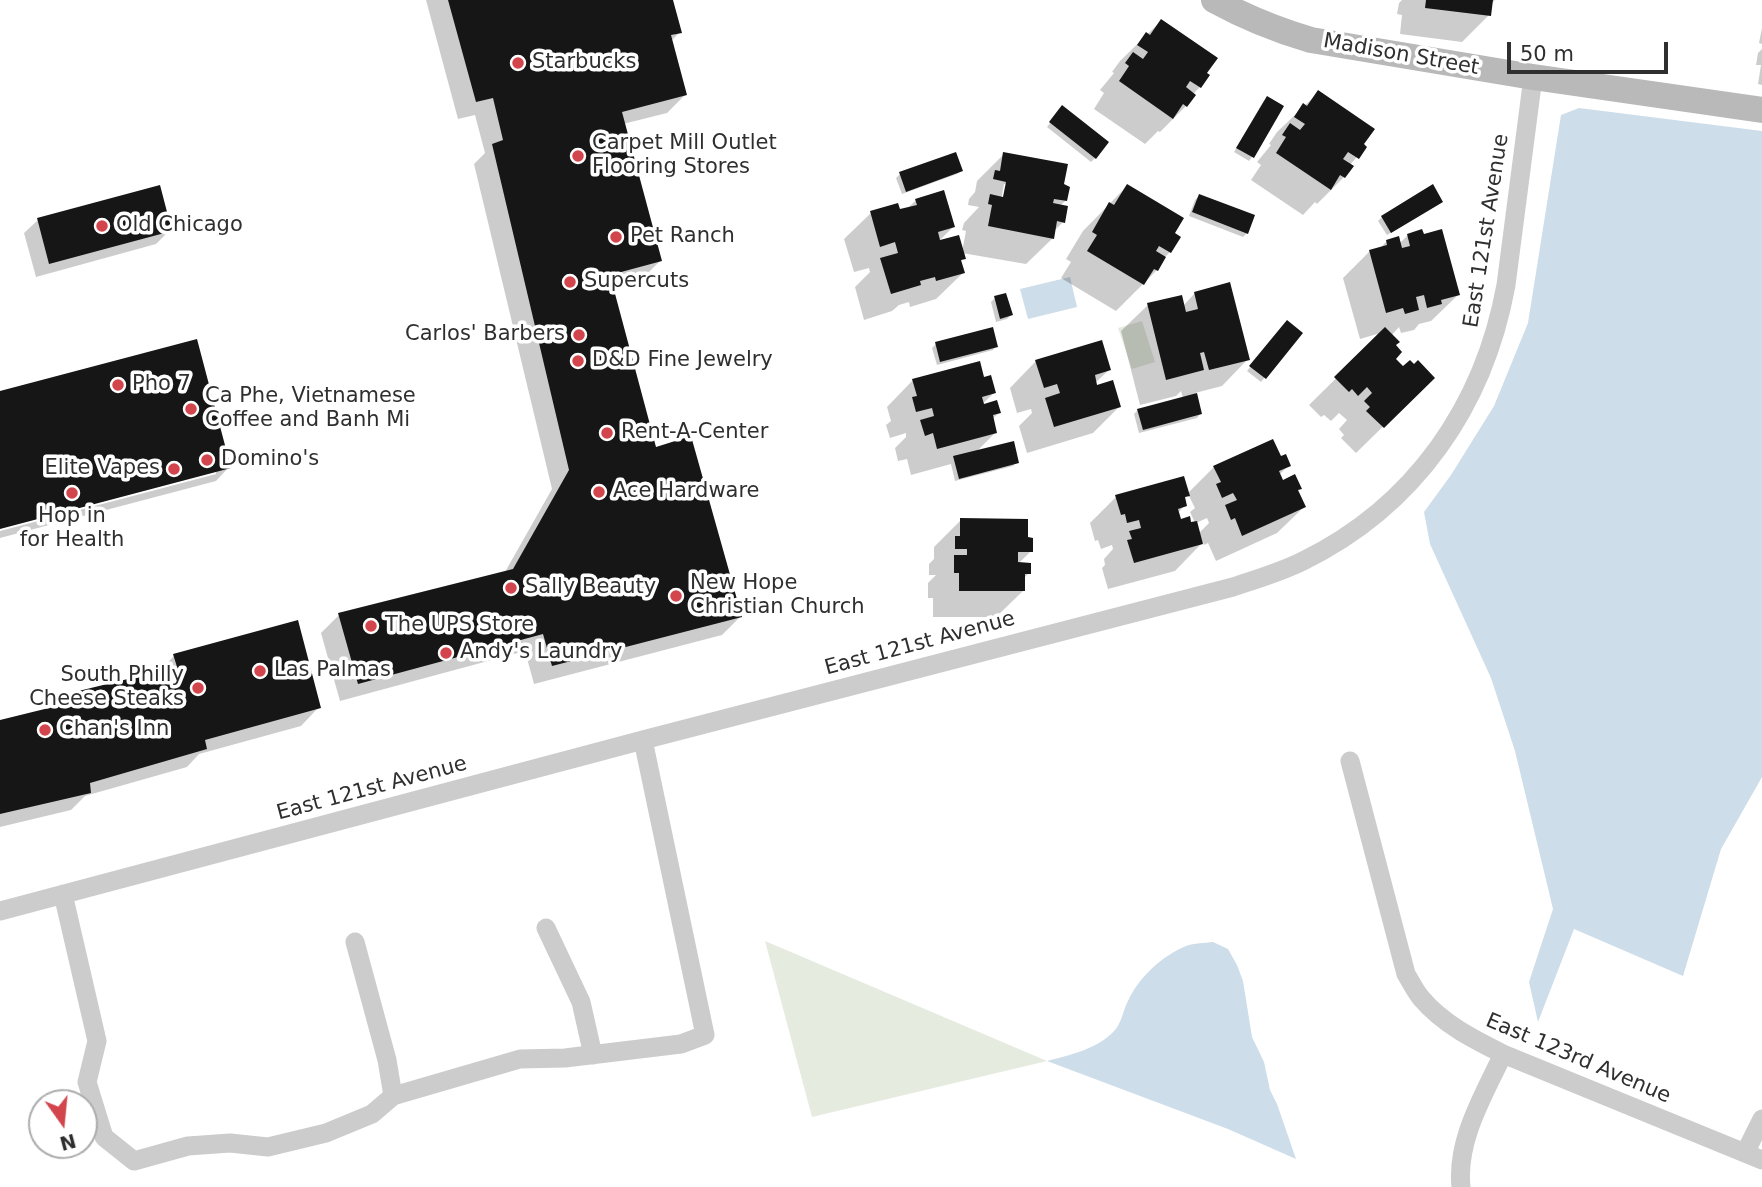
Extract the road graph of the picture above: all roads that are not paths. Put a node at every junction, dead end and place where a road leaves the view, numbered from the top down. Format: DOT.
graph roads {
  1 [pos="1214,0"];
  2 [pos="1533,77"];
  3 [pos="1762,110"];
  4 [pos="643,740"];
  5 [pos="1350,761"];
  6 [pos="63,894"];
  7 [pos="0,911"];
  8 [pos="546,928"];
  9 [pos="355,942"];
  10 [pos="1503,1054"];
  11 [pos="593,1055"];
  12 [pos="393,1096"];
  13 [pos="1762,1119"];
  14 [pos="1754,1157"];
  15 [pos="1461,1187"];
  1 -- 2 [label="street, Madison Street"];
  2 -- 3 [label="street, Madison Street"];
  2 -- 4 [label="street, East 121st Avenue"];
  4 -- 6 [label="street, East 121st Avenue"];
  4 -- 11 [label="street"];
  5 -- 10 [label="street, East 123rd Avenue"];
  6 -- 7 [label="street, East 121st Avenue"];
  6 -- 12 [label="street"];
  8 -- 11 [label="street"];
  9 -- 12 [label="street"];
  10 -- 14 [label="street, East 123rd Avenue"];
  10 -- 15 [label="street"];
  11 -- 12 [label="street"];
  13 -- 14 [label="street"];
}
